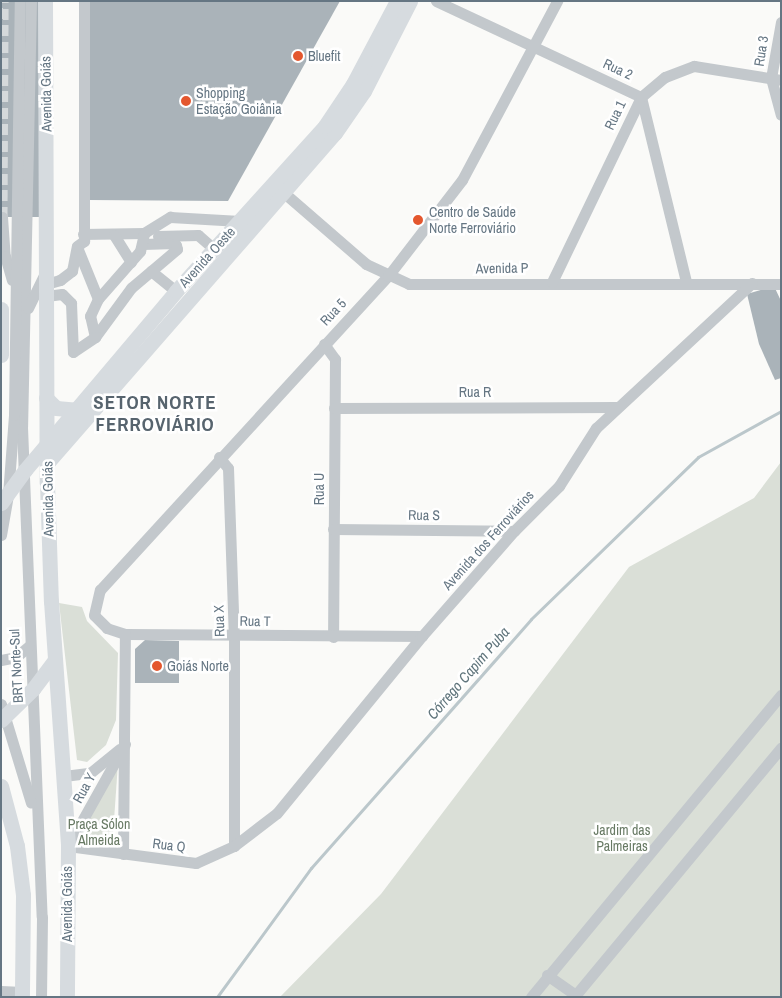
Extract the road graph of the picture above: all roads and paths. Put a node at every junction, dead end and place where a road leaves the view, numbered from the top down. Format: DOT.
graph roads {
  1 [pos="20,1"];
  2 [pos="31,1"];
  3 [pos="45,1"];
  4 [pos="84,1"];
  5 [pos="396,1"];
  6 [pos="410,1"];
  7 [pos="436,1"];
  8 [pos="557,1"];
  9 [pos="781,22"];
  10 [pos="534,46"];
  11 [pos="776,79"];
  12 [pos="641,96"];
  13 [pos="781,115"];
  14 [pos="283,192"];
  15 [pos="2,217"];
  16 [pos="240,221"];
  17 [pos="115,237"];
  18 [pos="143,238"];
  19 [pos="81,240"];
  20 [pos="214,249"];
  21 [pos="131,262"];
  22 [pos="151,271"];
  23 [pos="388,276"];
  24 [pos="552,282"];
  25 [pos="686,282"];
  26 [pos="752,282"];
  27 [pos="46,283"];
  28 [pos="781,284"];
  29 [pos="176,291"];
  30 [pos="16,296"];
  31 [pos="98,299"];
  32 [pos="1,310"];
  33 [pos="26,314"];
  34 [pos="96,337"];
  35 [pos="324,344"];
  36 [pos="1,355"];
  37 [pos="46,398"];
  38 [pos="616,407"];
  39 [pos="334,408"];
  40 [pos="79,410"];
  41 [pos="48,444"];
  42 [pos="219,457"];
  43 [pos="48,463"];
  44 [pos="25,470"];
  45 [pos="5,499"];
  46 [pos="333,529"];
  47 [pos="514,531"];
  48 [pos="1,535"];
  49 [pos="94,615"];
  50 [pos="124,634"];
  51 [pos="234,636"];
  52 [pos="422,636"];
  53 [pos="333,637"];
  54 [pos="29,646"];
  55 [pos="1,660"];
  56 [pos="55,660"];
  57 [pos="33,689"];
  58 [pos="781,695"];
  59 [pos="3,714"];
  60 [pos="125,744"];
  61 [pos="781,748"];
  62 [pos="64,776"];
  63 [pos="1,786"];
  64 [pos="4,804"];
  65 [pos="35,816"];
  66 [pos="68,846"];
  67 [pos="234,846"];
  68 [pos="123,854"];
  69 [pos="547,975"];
  70 [pos="1,991"];
  71 [pos="22,994"];
  72 [pos="575,996"];
  73 [pos="41,997"];
  74 [pos="68,997"];
  75 [pos="531,997"];
  1 -- 30 [label="street"];
  2 -- 33 [label="street, BRT Norte-Sul"];
  3 -- 27 [label="main road, Avenida Goiás"];
  4 -- 19 [label="street"];
  5 -- 16 [label="main road, Avenida Oeste"];
  6 -- 14 [label="main road, Avenida Oeste"];
  7 -- 10 [label="street, Rua 2"];
  8 -- 10 [label="street, Rua 5"];
  9 -- 11 [label="street, Rua 3"];
  10 -- 12 [label="street, Rua 2"];
  10 -- 23 [label="street, Rua 5"];
  11 -- 12 [label="street, Rua 1"];
  11 -- 13 [label="street, Rua 3"];
  12 -- 24 [label="street, Rua 1"];
  12 -- 25 [label="street, Rua 2"];
  14 -- 23 [label="street, Avenida P"];
  14 -- 43 [label="main road, Avenida Oeste"];
  15 -- 30 [label="street"];
  16 -- 18 [label="street"];
  16 -- 20 [label="main road, Avenida Oeste"];
  17 -- 18 [label="street"];
  17 -- 19 [label="street"];
  17 -- 21 [label="street"];
  18 -- 20 [label="street"];
  18 -- 21 [label="street"];
  18 -- 22 [label="street"];
  19 -- 27 [label="street"];
  19 -- 31 [label="street"];
  20 -- 29 [label="main road, Avenida Oeste"];
  21 -- 31 [label="street"];
  22 -- 29 [label="street"];
  22 -- 34 [label="street"];
  23 -- 24 [label="street, Avenida P"];
  23 -- 35 [label="street, Rua 5"];
  24 -- 25 [label="street, Avenida P"];
  25 -- 26 [label="street, Avenida P"];
  26 -- 28 [label="street"];
  26 -- 38 [label="street, Avenida dos Ferroviários"];
  27 -- 33 [label="street"];
  27 -- 34 [label="street"];
  27 -- 37 [label="main road, Avenida Goiás"];
  29 -- 40 [label="main road, Avenida Oeste"];
  30 -- 45 [label="street"];
  31 -- 34 [label="street"];
  32 -- 36 [label="main road"];
  33 -- 44 [label="street, BRT Norte-Sul"];
  35 -- 39 [label="street, Rua U"];
  35 -- 42 [label="street, Rua 5"];
  37 -- 40 [label="main road"];
  37 -- 41 [label="main road, Avenida Goiás"];
  38 -- 39 [label="street, Rua R"];
  38 -- 47 [label="street, Avenida dos Ferroviários"];
  39 -- 46 [label="street, Rua U"];
  40 -- 41 [label="main road, Avenida Oeste"];
  41 -- 43 [label="main road, Avenida Goiás"];
  41 -- 44 [label="main road, Avenida Oeste"];
  42 -- 49 [label="street, Rua 5"];
  42 -- 51 [label="street, Rua X"];
  43 -- 56 [label="main road, Avenida Goiás"];
  44 -- 45 [label="main road, Avenida Oeste"];
  44 -- 54 [label="street, BRT Norte-Sul"];
  45 -- 48 [label="street"];
  46 -- 47 [label="street, Rua S"];
  46 -- 53 [label="street, Rua U"];
  47 -- 52 [label="street, Avenida dos Ferroviários"];
  49 -- 50 [label="street, Rua T"];
  50 -- 51 [label="street, Rua T"];
  50 -- 60 [label="street, Rua Y"];
  51 -- 53 [label="street, Rua T"];
  51 -- 67 [label="street, Rua X"];
  52 -- 53 [label="street, Rua T"];
  52 -- 67 [label="street, Avenida dos Ferroviários"];
  54 -- 55 [label="street"];
  54 -- 57 [label="street, BRT Norte-Sul"];
  56 -- 57 [label="main road"];
  56 -- 62 [label="main road, Avenida Goiás"];
  57 -- 59 [label="main road"];
  57 -- 65 [label="street, BRT Norte-Sul"];
  58 -- 69 [label="street"];
  59 -- 65 [label="street, BRT Norte-Sul"];
  60 -- 62 [label="street, Rua Y"];
  60 -- 66 [label="street, Rua Y"];
  60 -- 68 [label="street, Rua Y"];
  61 -- 72 [label="street"];
  62 -- 66 [label="main road, Avenida Goiás"];
  63 -- 64 [label="main road"];
  64 -- 71 [label="main road"];
  65 -- 73 [label="street"];
  66 -- 68 [label="street, Rua Q"];
  66 -- 74 [label="main road, Avenida Goiás"];
  67 -- 68 [label="street, Rua Q"];
  69 -- 72 [label="street"];
  69 -- 75 [label="street"];
  70 -- 71 [label="street"];
}
